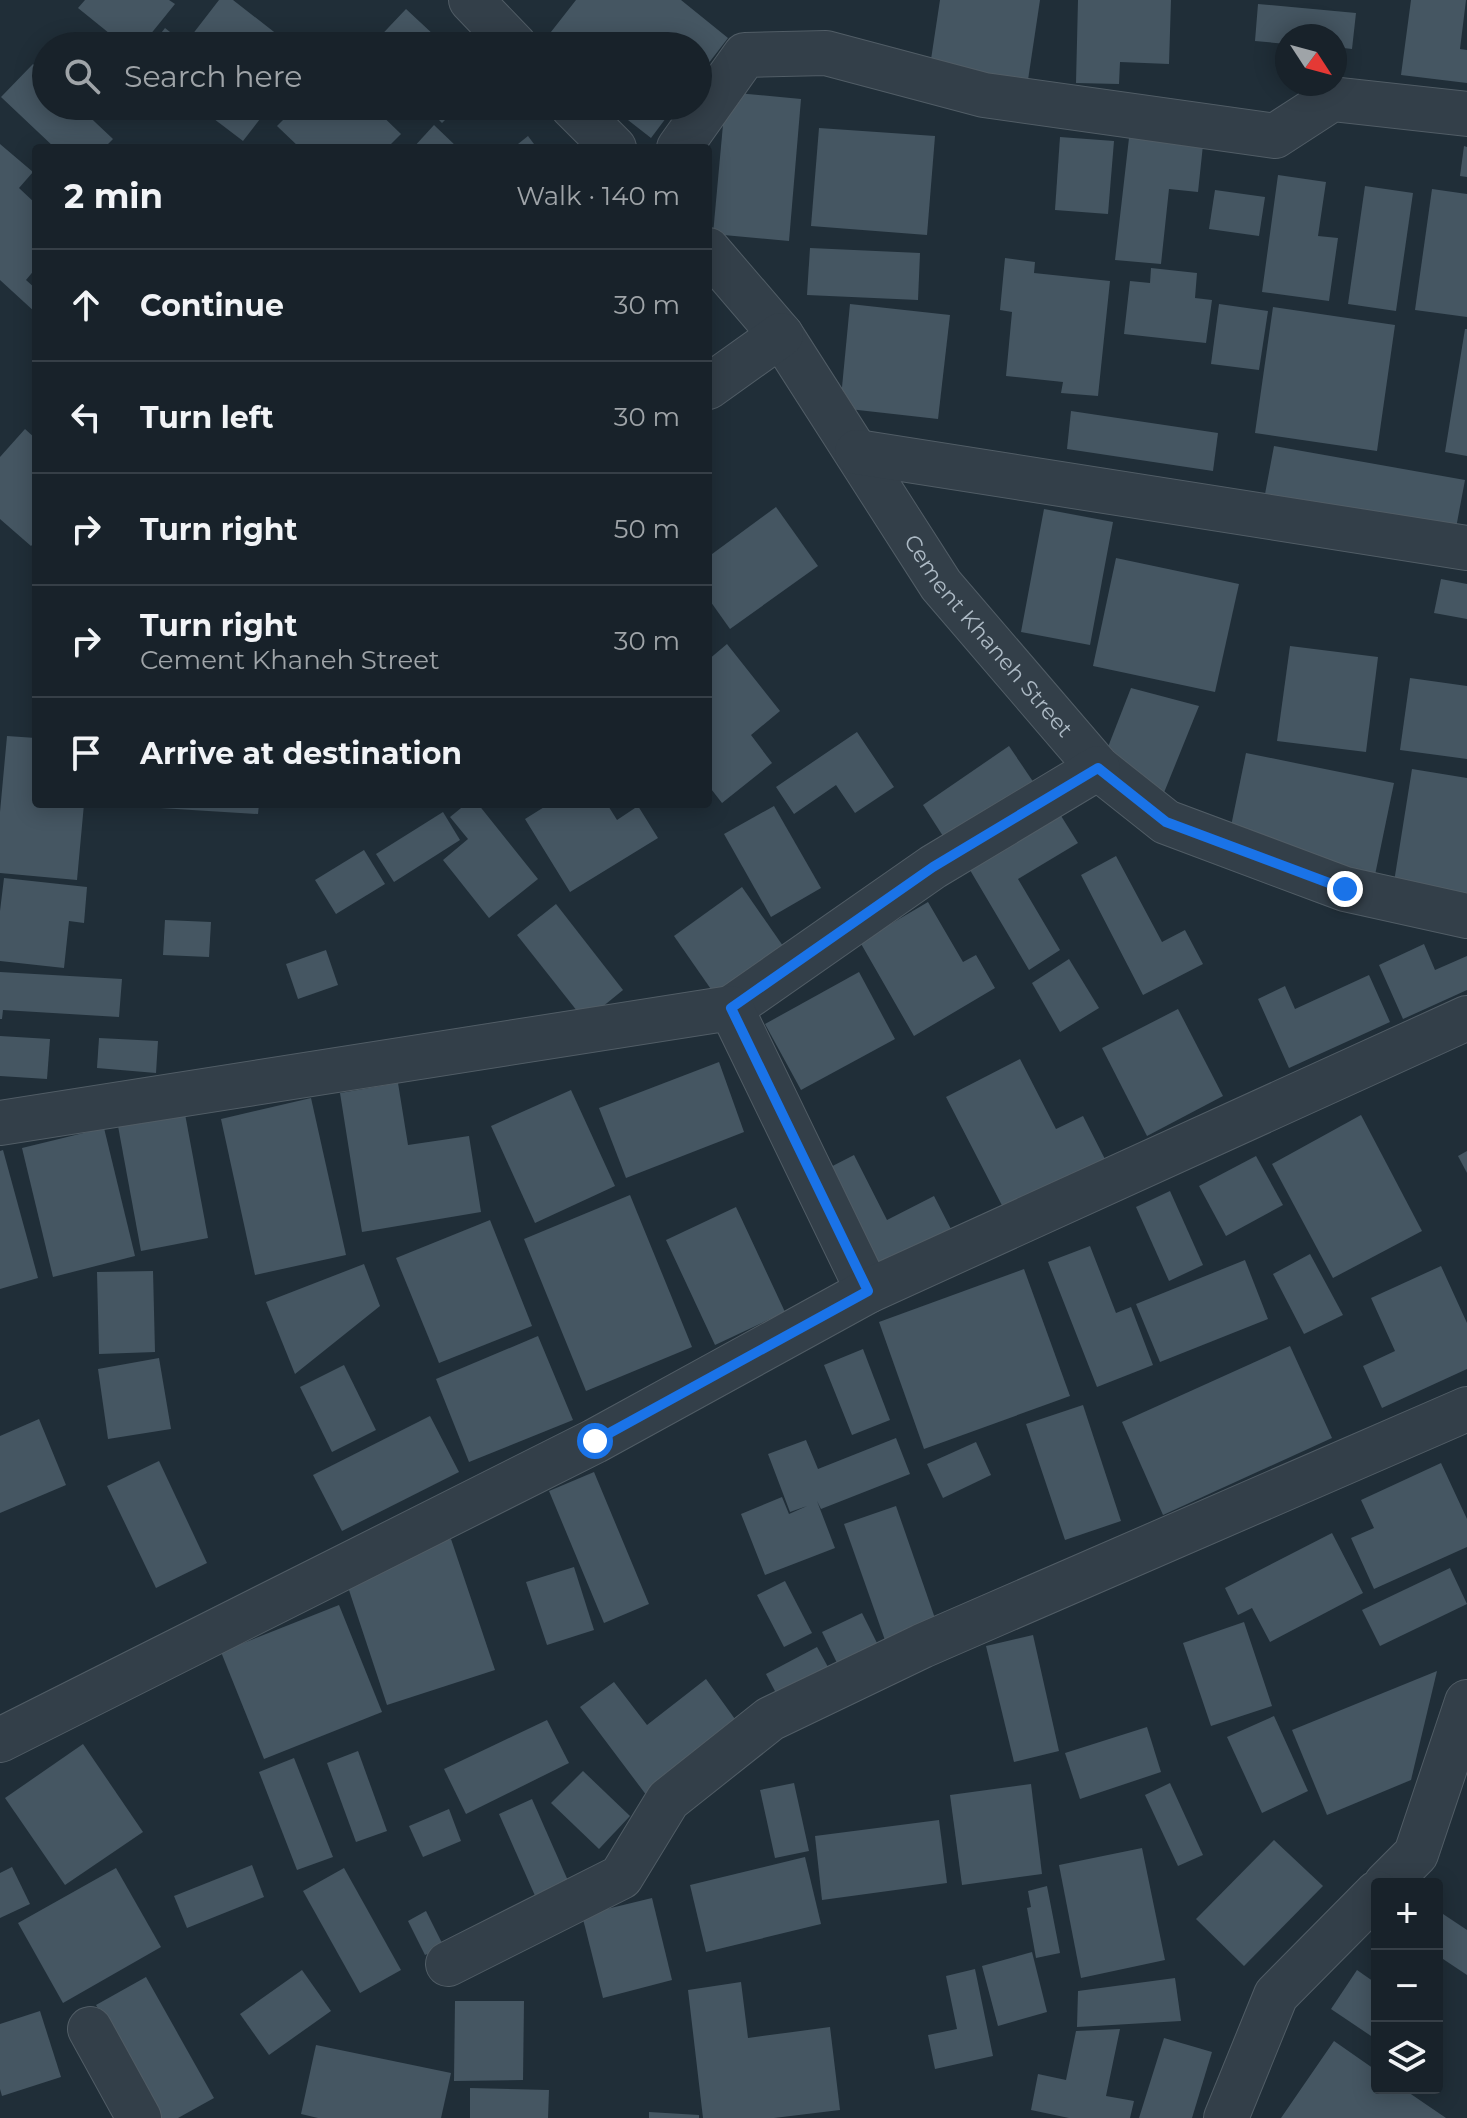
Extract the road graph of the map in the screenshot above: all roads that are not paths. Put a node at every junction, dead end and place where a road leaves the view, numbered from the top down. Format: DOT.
graph roads {
  1 [pos="471,0"];
  2 [pos="502,32"];
  3 [pos="712,102"];
  4 [pos="1467,114"];
  5 [pos="586,120"];
  6 [pos="699,120"];
  7 [pos="610,144"];
  8 [pos="682,144"];
  9 [pos="712,255"];
  10 [pos="781,335"];
  11 [pos="712,384"];
  12 [pos="857,452"];
  13 [pos="1467,548"];
  14 [pos="1098,768"];
  15 [pos="1467,916"];
  16 [pos="731,1008"];
  17 [pos="1467,1018"];
  18 [pos="0,1123"];
  19 [pos="868,1291"];
  20 [pos="1467,1409"];
  21 [pos="1467,1702"];
  22 [pos="0,1740"];
  23 [pos="1392,1878"];
  24 [pos="1371,1899"];
  25 [pos="448,1964"];
  26 [pos="90,2029"];
  27 [pos="139,2118"];
  28 [pos="1226,2118"];
  1 -- 2 [label="street"];
  3 -- 4 [label="street"];
  5 -- 7 [label="street"];
  6 -- 8 [label="street"];
  9 -- 10 [label="street, Cement Khaneh Street"];
  10 -- 11 [label="street"];
  10 -- 12 [label="street, Cement Khaneh Street"];
  12 -- 13 [label="street"];
  12 -- 14 [label="street, Cement Khaneh Street"];
  14 -- 15 [label="street, Cement Khaneh Street"];
  14 -- 16 [label="street"];
  16 -- 18 [label="street"];
  16 -- 19 [label="street"];
  17 -- 19 [label="street"];
  19 -- 22 [label="street"];
  20 -- 25 [label="street"];
  21 -- 23 [label="street"];
  24 -- 28 [label="street"];
  26 -- 27 [label="street"];
}
